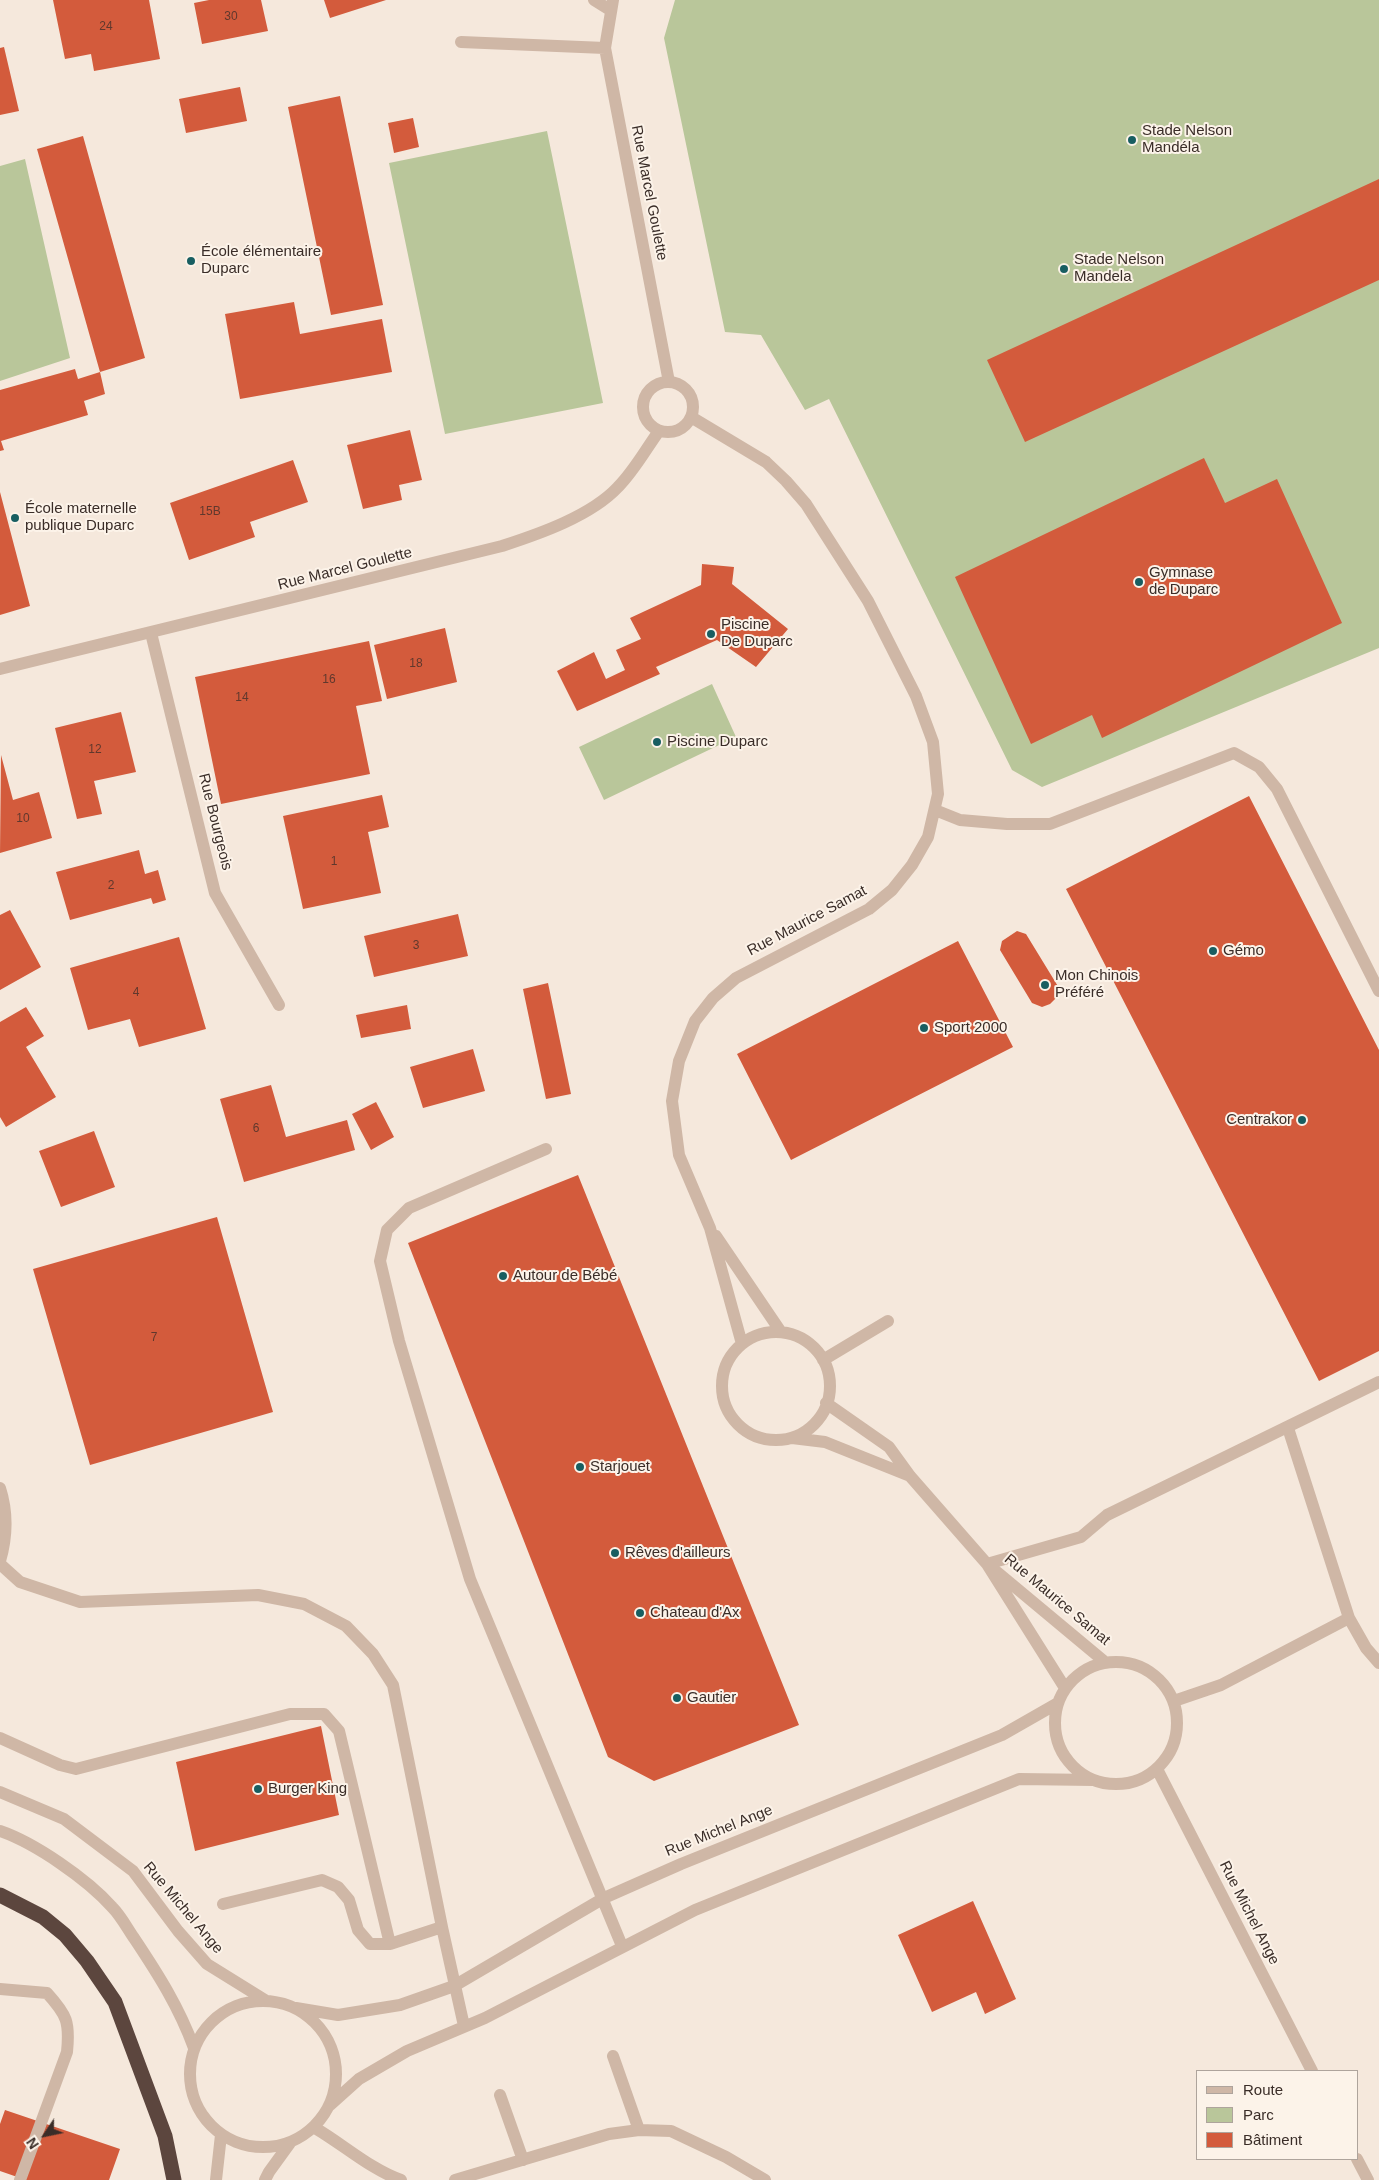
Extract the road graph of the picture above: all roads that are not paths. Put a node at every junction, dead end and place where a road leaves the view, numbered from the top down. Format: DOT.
graph roads {
  1 [pos="594,0"];
  2 [pos="612,5"];
  3 [pos="461,42"];
  4 [pos="605,48"];
  5 [pos="669,382"];
  6 [pos="691,417"];
  7 [pos="659,431"];
  8 [pos="151,633"];
  9 [pos="0,670"];
  10 [pos="935,810"];
  11 [pos="1379,991"];
  12 [pos="279,1005"];
  13 [pos="546,1150"];
  14 [pos="710,1228"];
  15 [pos="888,1321"];
  16 [pos="782,1332"];
  17 [pos="742,1344"];
  18 [pos="823,1360"];
  19 [pos="1379,1382"];
  20 [pos="826,1403"];
  21 [pos="1288,1428"];
  22 [pos="791,1438"];
  23 [pos="910,1476"];
  24 [pos="0,1488"];
  25 [pos="0,1562"];
  26 [pos="987,1564"];
  27 [pos="1349,1618"];
  28 [pos="1105,1662"];
  29 [pos="1379,1663"];
  30 [pos="1065,1688"];
  31 [pos="1174,1701"];
  32 [pos="1058,1702"];
  33 [pos="0,1738"];
  34 [pos="1157,1769"];
  35 [pos="1094,1780"];
  36 [pos="0,1792"];
  37 [pos="0,1831"];
  38 [pos="0,1895"];
  39 [pos="604,1898"];
  40 [pos="223,1904"];
  41 [pos="442,1927"];
  42 [pos="390,1944"];
  43 [pos="622,1946"];
  44 [pos="454,1986"];
  45 [pos="0,1989"];
  46 [pos="265,2000"];
  47 [pos="296,2008"];
  48 [pos="464,2026"];
  49 [pos="194,2048"];
  50 [pos="613,2056"];
  51 [pos="1311,2070"];
  52 [pos="500,2095"];
  53 [pos="330,2105"];
  54 [pos="315,2128"];
  55 [pos="639,2130"];
  56 [pos="221,2135"];
  57 [pos="290,2143"];
  58 [pos="523,2160"];
  59 [pos="1358,2160"];
  60 [pos="20,2180"];
  61 [pos="174,2180"];
  62 [pos="216,2180"];
  63 [pos="265,2180"];
  64 [pos="401,2180"];
  65 [pos="455,2180"];
  66 [pos="765,2180"];
  67 [pos="1368,2180"];
  1 -- 2 [label="street, Rue Marcel Goulette"];
  2 -- 4 [label="street, Rue Marcel Goulette"];
  3 -- 4 [label="street"];
  4 -- 5 [label="street, Rue Marcel Goulette"];
  5 -- 6 [label="street"];
  5 -- 7 [label="street"];
  6 -- 7 [label="street"];
  6 -- 10 [label="street, Rue Maurice Samat"];
  7 -- 8 [label="street, Rue Marcel Goulette"];
  8 -- 9 [label="street, Rue Marcel Goulette"];
  8 -- 12 [label="street, Rue Bourgeois"];
  10 -- 11 [label="street"];
  10 -- 14 [label="street, Rue Maurice Samat"];
  13 -- 39 [label="street"];
  14 -- 16 [label="street, Rue Maurice Samat"];
  14 -- 17 [label="street, Rue Maurice Samat"];
  15 -- 18 [label="street"];
  16 -- 17 [label="street, Rue Maurice Samat"];
  16 -- 18 [label="street, Rue Maurice Samat"];
  17 -- 22 [label="street, Rue Maurice Samat"];
  18 -- 20 [label="street"];
  19 -- 21 [label="street"];
  20 -- 22 [label="street"];
  20 -- 23 [label="street, Rue Maurice Samat"];
  21 -- 26 [label="street"];
  21 -- 27 [label="street"];
  22 -- 23 [label="street, Rue Maurice Samat"];
  23 -- 26 [label="street, Rue Maurice Samat"];
  24 -- 25 [label="street"];
  25 -- 41 [label="street"];
  26 -- 28 [label="street, Rue Maurice Samat"];
  26 -- 30 [label="street, Rue Maurice Samat"];
  27 -- 29 [label="street"];
  27 -- 31 [label="street"];
  28 -- 30 [label="street"];
  28 -- 31 [label="street"];
  30 -- 32 [label="street"];
  31 -- 34 [label="street"];
  32 -- 35 [label="street"];
  32 -- 39 [label="street, Rue Michel Ange"];
  33 -- 42 [label="street"];
  34 -- 35 [label="street"];
  34 -- 51 [label="street, Rue Michel Ange"];
  35 -- 43 [label="street"];
  36 -- 46 [label="street, Rue Michel Ange"];
  37 -- 49 [label="street"];
  38 -- 61 [label="highway"];
  39 -- 43 [label="street"];
  39 -- 44 [label="street, Rue Michel Ange"];
  40 -- 42 [label="street"];
  41 -- 42 [label="street"];
  41 -- 44 [label="street"];
  43 -- 48 [label="street"];
  44 -- 47 [label="street, Rue Michel Ange"];
  44 -- 48 [label="street"];
  45 -- 60 [label="street"];
  46 -- 47 [label="street"];
  46 -- 49 [label="street"];
  47 -- 53 [label="street"];
  48 -- 53 [label="street"];
  49 -- 56 [label="street"];
  50 -- 55 [label="street"];
  52 -- 58 [label="street"];
  53 -- 54 [label="street"];
  54 -- 57 [label="street"];
  54 -- 64 [label="street"];
  55 -- 58 [label="street"];
  55 -- 66 [label="street"];
  56 -- 57 [label="street"];
  56 -- 62 [label="street"];
  57 -- 63 [label="street"];
  58 -- 65 [label="street"];
  59 -- 67 [label="street"];
}
